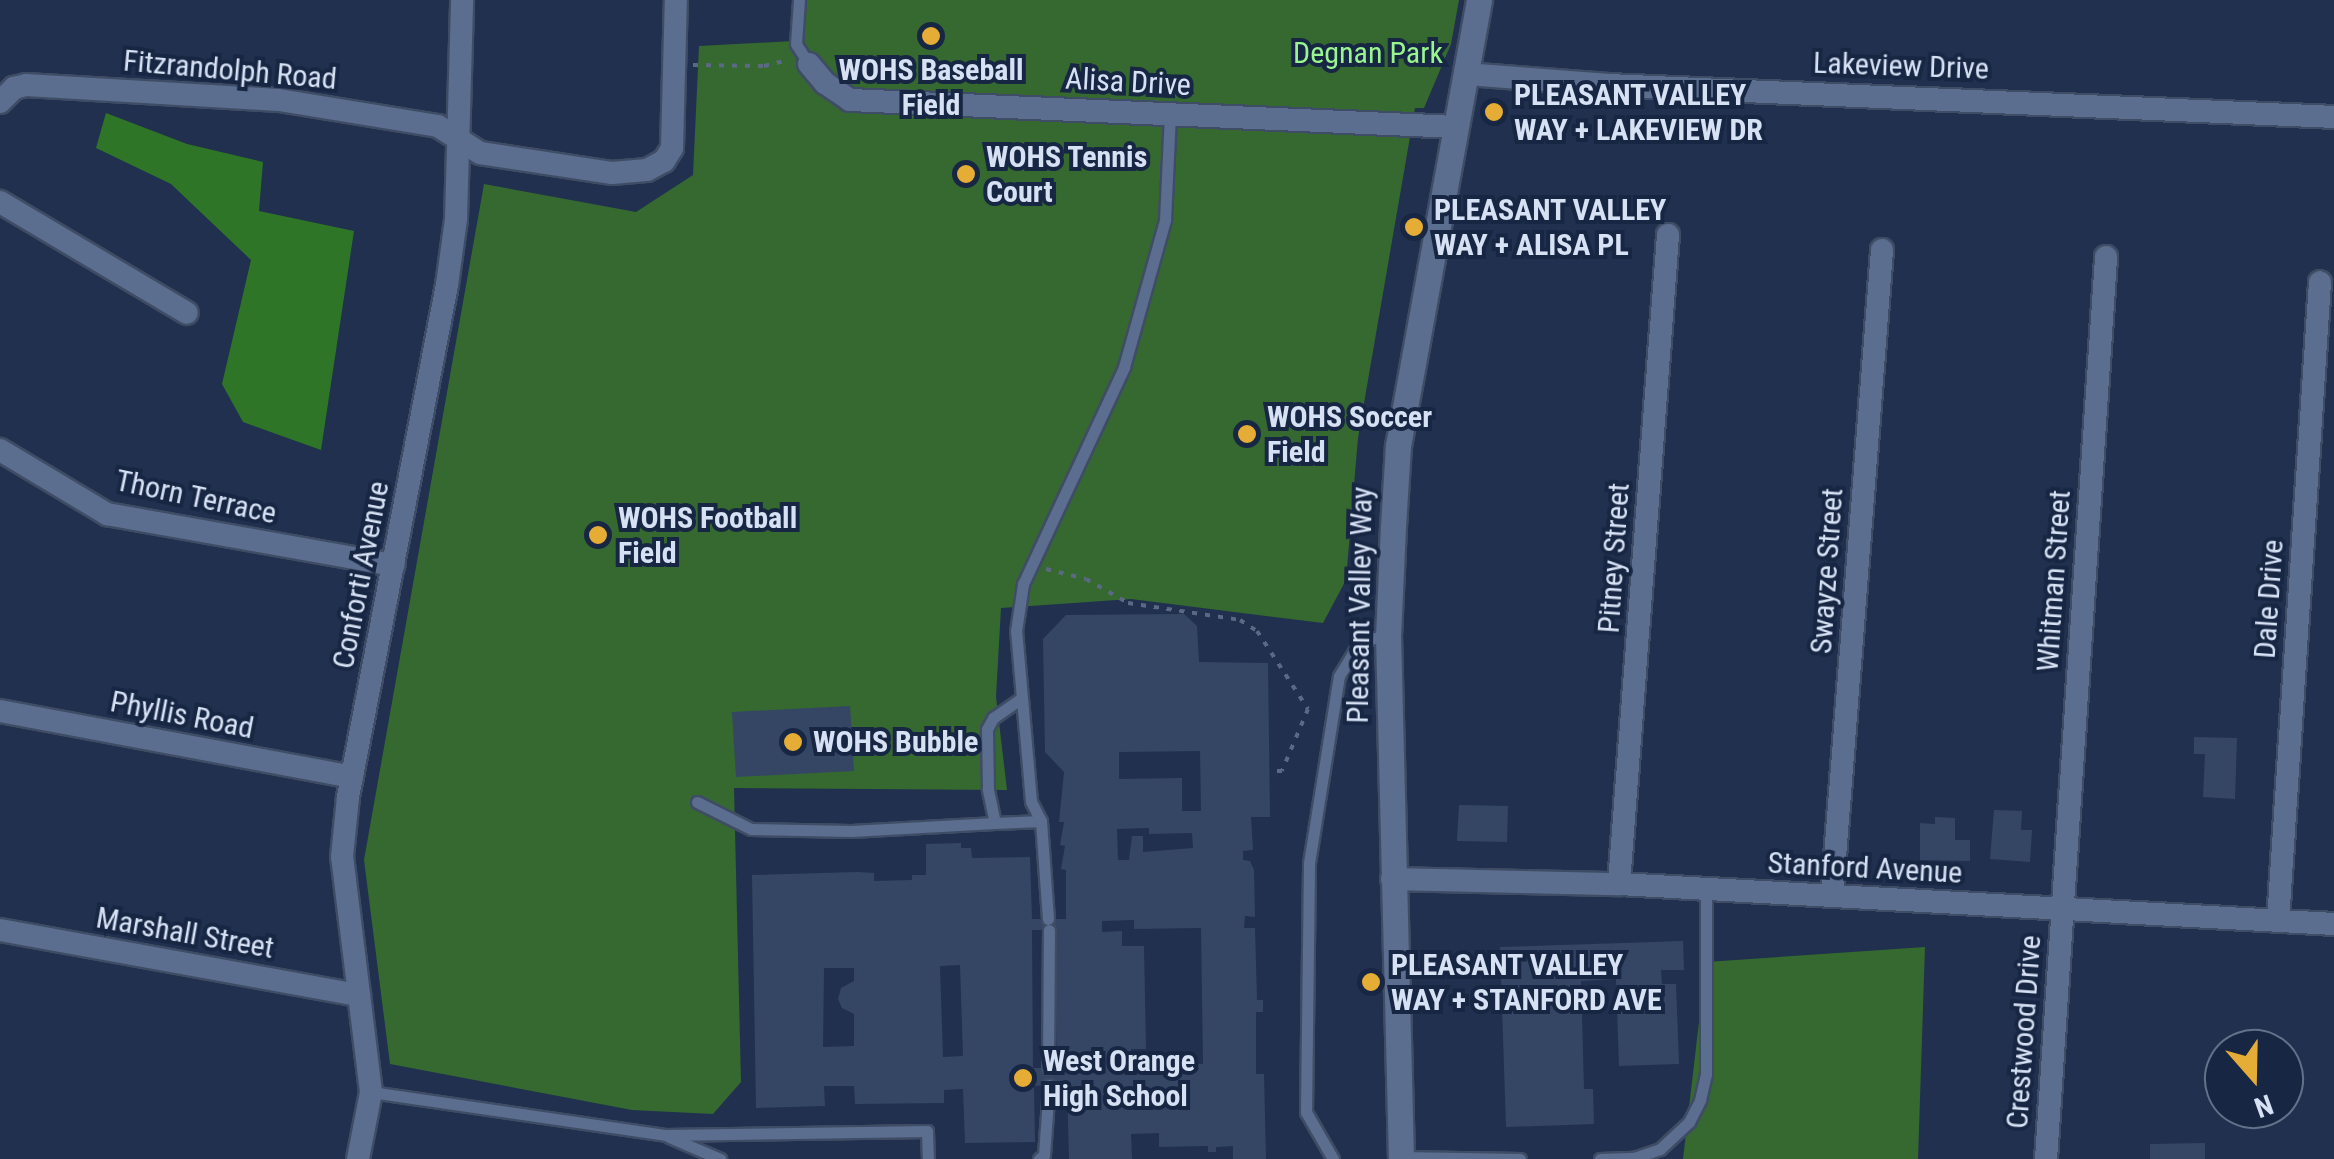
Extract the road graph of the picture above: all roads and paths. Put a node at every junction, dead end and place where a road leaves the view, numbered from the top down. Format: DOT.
graph roads {
  1 [pos="462,0"];
  2 [pos="676,0"];
  3 [pos="800,0"];
  4 [pos="1479,0"];
  5 [pos="803,56"];
  6 [pos="690,65"];
  7 [pos="1466,74"];
  8 [pos="0,102"];
  9 [pos="1170,114"];
  10 [pos="2334,117"];
  11 [pos="1457,127"];
  12 [pos="456,136"];
  13 [pos="0,202"];
  14 [pos="1668,236"];
  15 [pos="1882,250"];
  16 [pos="2106,257"];
  17 [pos="2320,282"];
  18 [pos="187,313"];
  19 [pos="0,450"];
  20 [pos="394,564"];
  21 [pos="1031,566"];
  22 [pos="1388,636"];
  23 [pos="1022,698"];
  24 [pos="0,712"];
  25 [pos="1270,771"];
  26 [pos="352,777"];
  27 [pos="697,802"];
  28 [pos="1041,821"];
  29 [pos="995,824"];
  30 [pos="1392,879"];
  31 [pos="1619,884"];
  32 [pos="1706,890"];
  33 [pos="1832,896"];
  34 [pos="2062,909"];
  35 [pos="2278,920"];
  36 [pos="2334,924"];
  37 [pos="0,930"];
  38 [pos="359,996"];
  39 [pos="1048,1068"];
  40 [pos="1049,1085"];
  41 [pos="372,1092"];
  42 [pos="665,1135"];
  43 [pos="1401,1158"];
  44 [pos="1634,1158"];
  45 [pos="358,1159"];
  46 [pos="720,1159"];
  47 [pos="928,1159"];
  48 [pos="1038,1159"];
  49 [pos="1334,1159"];
  50 [pos="1520,1159"];
  51 [pos="1600,1159"];
  52 [pos="2046,1159"];
  1 -- 12 [label="street, Conforti Avenue"];
  2 -- 12 [label="street, Fitzrandolph Road"];
  3 -- 5 [label="lane"];
  4 -- 7 [label="main road, Pleasant Valley Way"];
  5 -- 6 [label="path"];
  5 -- 9 [label="street, Alisa Drive"];
  7 -- 10 [label="street, Lakeview Drive"];
  7 -- 11 [label="main road, Pleasant Valley Way"];
  8 -- 12 [label="street, Fitzrandolph Road"];
  9 -- 11 [label="street, Alisa Drive"];
  9 -- 21 [label="lane"];
  11 -- 22 [label="main road, Pleasant Valley Way"];
  12 -- 20 [label="street, Conforti Avenue"];
  13 -- 18 [label="street"];
  14 -- 31 [label="street, Pitney Street"];
  15 -- 33 [label="street, Swayze Street"];
  16 -- 34 [label="street, Whitman Street"];
  17 -- 35 [label="street, Dale Drive"];
  19 -- 20 [label="street, Thorn Terrace"];
  20 -- 26 [label="street, Conforti Avenue"];
  21 -- 23 [label="lane"];
  21 -- 25 [label="path"];
  22 -- 30 [label="main road, Pleasant Valley Way"];
  22 -- 49 [label="lane"];
  23 -- 28 [label="lane"];
  23 -- 29 [label="lane"];
  24 -- 26 [label="street, Phyllis Road"];
  26 -- 38 [label="street, Conforti Avenue"];
  27 -- 29 [label="lane"];
  28 -- 29 [label="lane"];
  28 -- 39 [label="lane"];
  30 -- 31 [label="street, Stanford Avenue"];
  30 -- 43 [label="main road, Pleasant Valley Way"];
  31 -- 32 [label="street, Stanford Avenue"];
  32 -- 33 [label="street, Stanford Avenue"];
  32 -- 44 [label="lane"];
  33 -- 34 [label="street, Stanford Avenue"];
  34 -- 35 [label="street, Stanford Avenue"];
  34 -- 52 [label="street, Crestwood Drive"];
  35 -- 36 [label="street, Stanford Avenue"];
  37 -- 38 [label="street, Marshall Street"];
  38 -- 41 [label="street, Conforti Avenue"];
  40 -- 48 [label="lane"];
  41 -- 42 [label="lane"];
  41 -- 45 [label="street, Conforti Avenue"];
  42 -- 46 [label="lane"];
  42 -- 47 [label="lane"];
  43 -- 50 [label="lane"];
  44 -- 51 [label="lane"];
}
